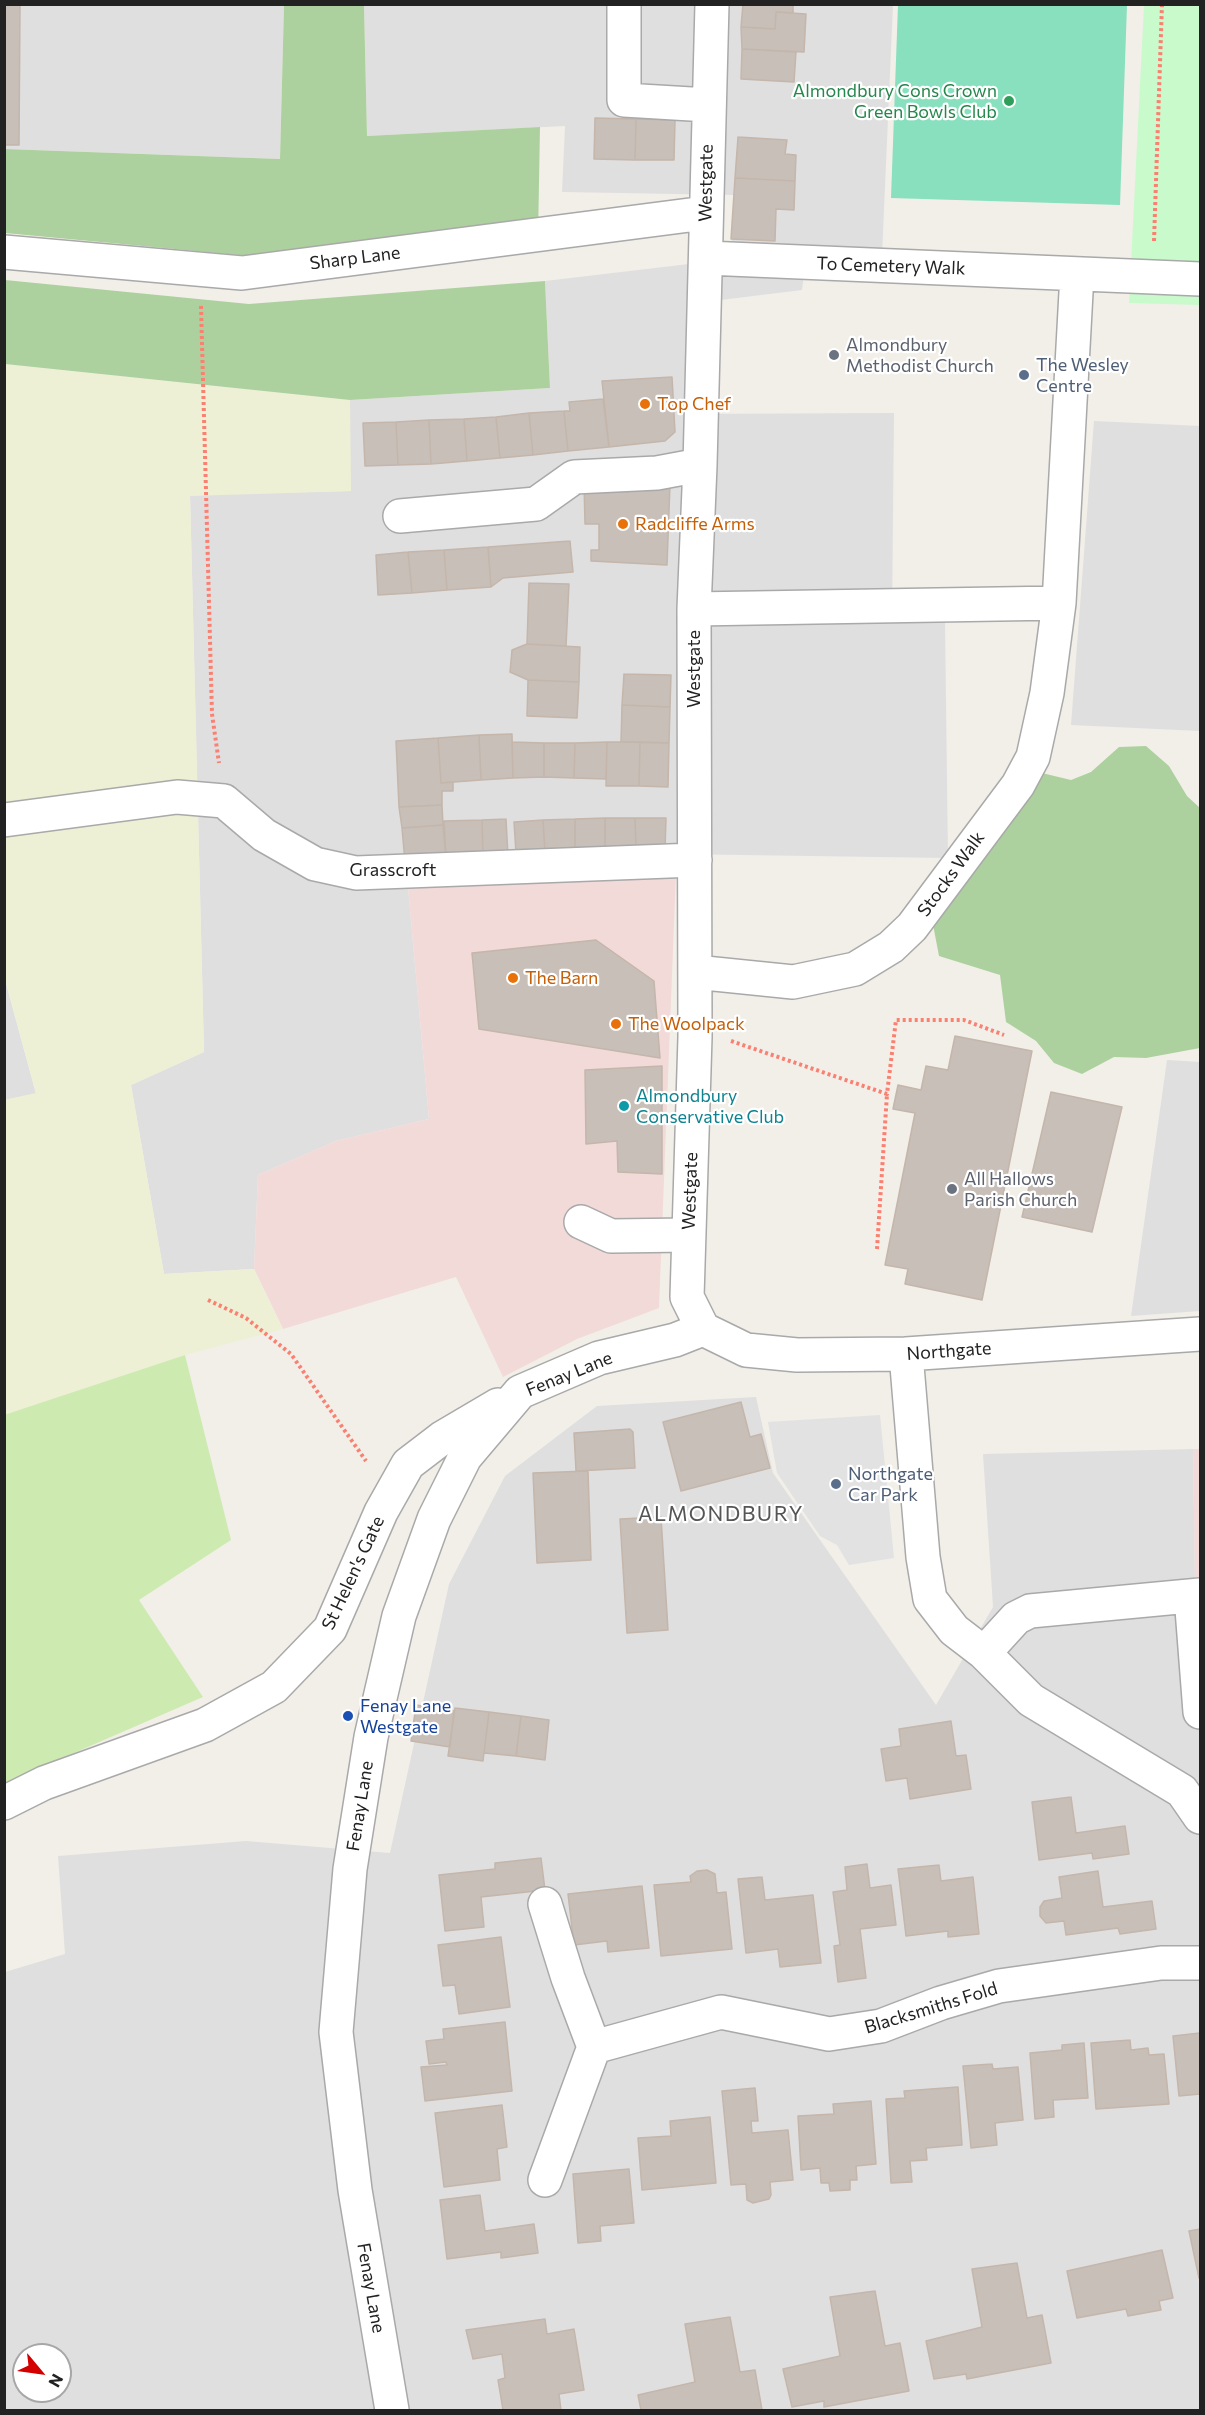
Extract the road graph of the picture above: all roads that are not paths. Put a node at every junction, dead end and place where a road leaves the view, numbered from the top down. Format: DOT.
graph roads {
  1 [pos="624,4"];
  2 [pos="712,4"];
  3 [pos="708,105"];
  4 [pos="705,213"];
  5 [pos="4,252"];
  6 [pos="706,258"];
  7 [pos="1077,274"];
  8 [pos="1200,279"];
  9 [pos="700,465"];
  10 [pos="400,516"];
  11 [pos="1059,603"];
  12 [pos="694,609"];
  13 [pos="4,820"];
  14 [pos="695,860"];
  15 [pos="695,972"];
  16 [pos="581,1222"];
  17 [pos="689,1235"];
  18 [pos="703,1329"];
  19 [pos="1200,1334"];
  20 [pos="906,1354"];
  21 [pos="520,1392"];
  22 [pos="1196,1596"];
  23 [pos="984,1653"];
  24 [pos="1200,1712"];
  25 [pos="4,1803"];
  26 [pos="1199,1813"];
  27 [pos="544,1904"];
  28 [pos="1200,1963"];
  29 [pos="594,2047"];
  30 [pos="545,2180"];
  31 [pos="392,2410"];
  1 -- 3 [label="street"];
  2 -- 3 [label="street, Westgate"];
  3 -- 4 [label="street, Westgate"];
  4 -- 5 [label="street, Sharp Lane"];
  4 -- 6 [label="street, Westgate"];
  6 -- 7 [label="street, To Cemetery Walk"];
  6 -- 9 [label="street, Westgate"];
  7 -- 8 [label="street, To Cemetery Walk"];
  7 -- 11 [label="street, Stocks Walk"];
  9 -- 10 [label="street"];
  9 -- 12 [label="street, Westgate"];
  11 -- 12 [label="street"];
  11 -- 15 [label="street, Stocks Walk"];
  12 -- 14 [label="street, Westgate"];
  13 -- 14 [label="street, Grasscroft"];
  14 -- 15 [label="street, Westgate"];
  15 -- 17 [label="street, Westgate"];
  16 -- 17 [label="street"];
  17 -- 18 [label="street, Westgate"];
  18 -- 20 [label="street, Northgate"];
  18 -- 21 [label="street, Fenay Lane"];
  19 -- 20 [label="street, Northgate"];
  20 -- 23 [label="street"];
  21 -- 25 [label="street, St Helen's Gate"];
  21 -- 31 [label="street, Fenay Lane"];
  22 -- 23 [label="street"];
  22 -- 24 [label="street"];
  23 -- 26 [label="street"];
  27 -- 29 [label="street"];
  28 -- 29 [label="street, Blacksmiths Fold"];
  29 -- 30 [label="street"];
}
